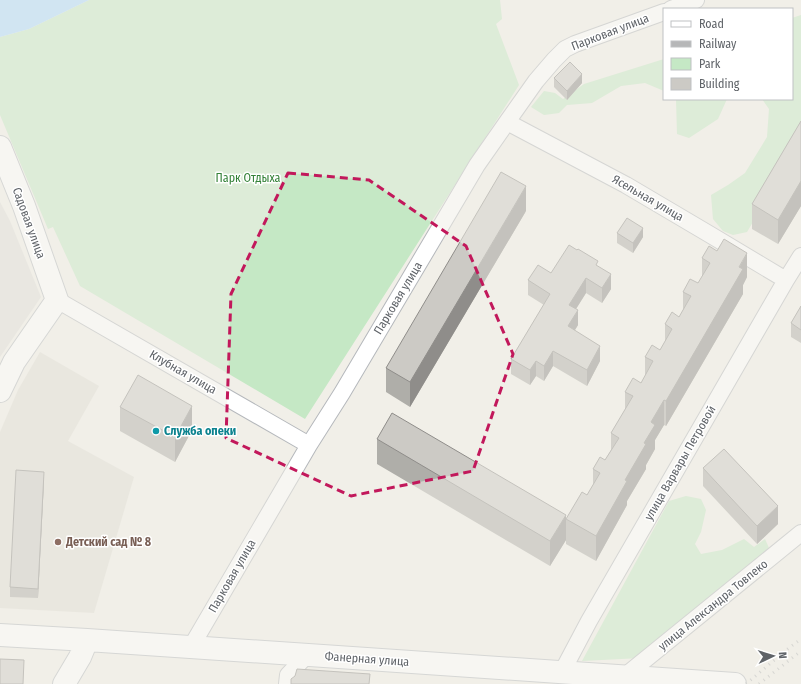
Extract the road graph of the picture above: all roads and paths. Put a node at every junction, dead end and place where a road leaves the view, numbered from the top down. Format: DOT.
graph roads {
  1 [pos="696,0"];
  2 [pos="674,8"];
  3 [pos="663,12"];
  4 [pos="507,122"];
  5 [pos="0,147"];
  6 [pos="801,256"];
  7 [pos="786,280"];
  8 [pos="57,300"];
  9 [pos="0,391"];
  10 [pos="309,445"];
  11 [pos="801,533"];
  12 [pos="0,635"];
  13 [pos="87,640"];
  14 [pos="191,647"];
  15 [pos="306,655"];
  16 [pos="562,672"];
  17 [pos="625,676"];
  18 [pos="64,684"];
  19 [pos="287,684"];
  20 [pos="735,684"];
  1 -- 2 [label="street"];
  3 -- 4 [label="street, Парковая улица"];
  4 -- 7 [label="street, Ясельная улица"];
  4 -- 10 [label="street, Парковая улица"];
  5 -- 8 [label="street, Садовая улица"];
  6 -- 7 [label="street, улица Варвары Петровой"];
  7 -- 16 [label="street, улица Варвары Петровой"];
  8 -- 9 [label="street"];
  8 -- 10 [label="street, Клубная улица"];
  10 -- 14 [label="street, Парковая улица"];
  11 -- 17 [label="street, улица Александра Товпеко"];
  12 -- 13 [label="street, Фанерная улица"];
  13 -- 14 [label="street, Фанерная улица"];
  13 -- 18 [label="street"];
  14 -- 15 [label="street, Фанерная улица"];
  15 -- 16 [label="street, Фанерная улица"];
  15 -- 19 [label="street"];
  16 -- 17 [label="street, Фанерная улица"];
  17 -- 20 [label="street, Фанерная улица"];
}
